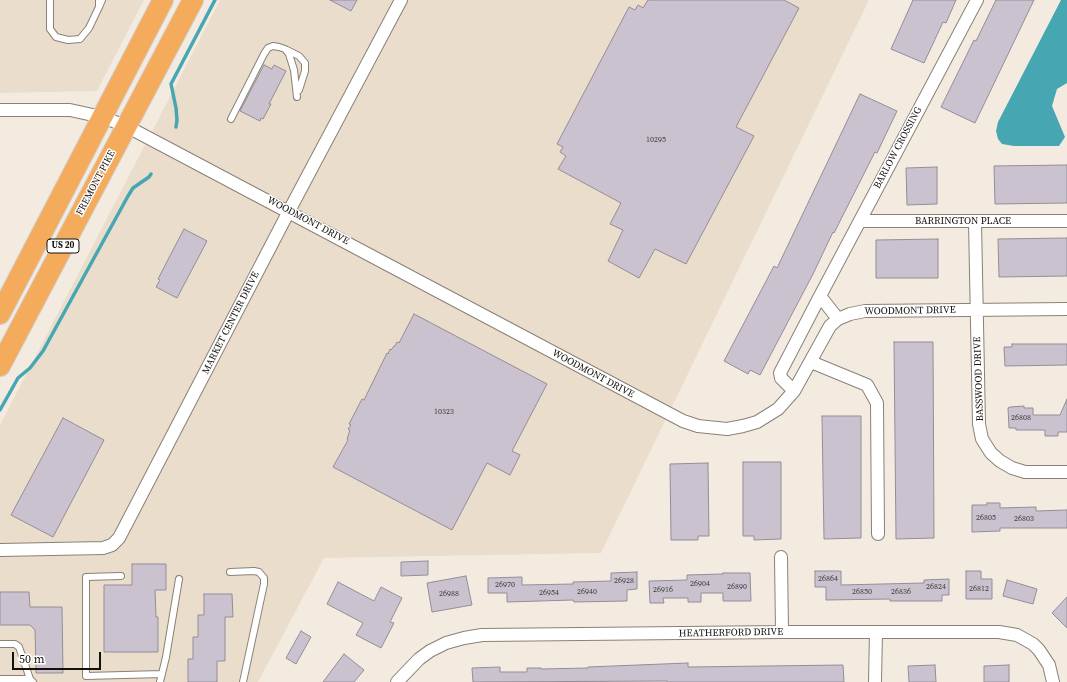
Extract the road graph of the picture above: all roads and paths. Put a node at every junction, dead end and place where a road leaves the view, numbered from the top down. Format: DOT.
graph roads {
  1 [pos="50,0"];
  2 [pos="102,0"];
  3 [pos="163,0"];
  4 [pos="182,0"];
  5 [pos="193,0"];
  6 [pos="401,0"];
  7 [pos="977,0"];
  8 [pos="99,3"];
  9 [pos="285,49"];
  10 [pos="0,110"];
  11 [pos="231,119"];
  12 [pos="114,121"];
  13 [pos="289,211"];
  14 [pos="860,221"];
  15 [pos="1067,221"];
  16 [pos="975,222"];
  17 [pos="820,296"];
  18 [pos="1067,309"];
  19 [pos="977,310"];
  20 [pos="0,314"];
  21 [pos="838,319"];
  22 [pos="811,362"];
  23 [pos="0,366"];
  24 [pos="794,391"];
  25 [pos="1067,472"];
  26 [pos="878,534"];
  27 [pos="0,550"];
  28 [pos="781,557"];
  29 [pos="230,572"];
  30 [pos="121,576"];
  31 [pos="179,579"];
  32 [pos="782,632"];
  33 [pos="876,632"];
  34 [pos="0,644"];
  35 [pos="162,674"];
  36 [pos="0,680"];
  37 [pos="31,680"];
  38 [pos="160,682"];
  39 [pos="243,682"];
  40 [pos="397,682"];
  41 [pos="875,682"];
  42 [pos="1053,682"];
  1 -- 8 [label="lane"];
  2 -- 8 [label="lane"];
  3 -- 12 [label="highway, FREMONT PIKE / US 20"];
  4 -- 12 [label="highway"];
  5 -- 12 [label="highway, FREMONT PIKE / US 20"];
  6 -- 13 [label="street, MARKET CENTER DRIVE"];
  7 -- 14 [label="street, BARLOW CROSSING"];
  9 -- 9 [label="lane"];
  9 -- 11 [label="lane"];
  10 -- 12 [label="street, WOODMONT DRIVE"];
  12 -- 13 [label="street, WOODMONT DRIVE"];
  12 -- 20 [label="highway, FREMONT PIKE / US 20"];
  12 -- 23 [label="highway, FREMONT PIKE / US 20"];
  13 -- 24 [label="street, WOODMONT DRIVE"];
  13 -- 27 [label="street, MARKET CENTER DRIVE"];
  14 -- 16 [label="street, BARRINGTON PLACE"];
  14 -- 17 [label="street, BARLOW CROSSING"];
  15 -- 16 [label="street, BARRINGTON PLACE"];
  16 -- 19 [label="street, BASSWOOD DRIVE"];
  17 -- 21 [label="street"];
  17 -- 24 [label="street, BARLOW CROSSING"];
  18 -- 19 [label="street, WOODMONT DRIVE"];
  19 -- 21 [label="street, WOODMONT DRIVE"];
  19 -- 25 [label="street, BASSWOOD DRIVE"];
  21 -- 22 [label="street, WOODMONT DRIVE"];
  22 -- 24 [label="street, WOODMONT DRIVE"];
  22 -- 26 [label="street"];
  28 -- 32 [label="street"];
  29 -- 39 [label="lane"];
  30 -- 35 [label="lane"];
  31 -- 35 [label="lane"];
  32 -- 33 [label="street, HEATHERFORD DRIVE"];
  32 -- 40 [label="street, HEATHERFORD DRIVE"];
  33 -- 41 [label="street"];
  33 -- 42 [label="street, HEATHERFORD DRIVE"];
  34 -- 37 [label="lane"];
  35 -- 38 [label="lane"];
  36 -- 37 [label="lane"];
}
